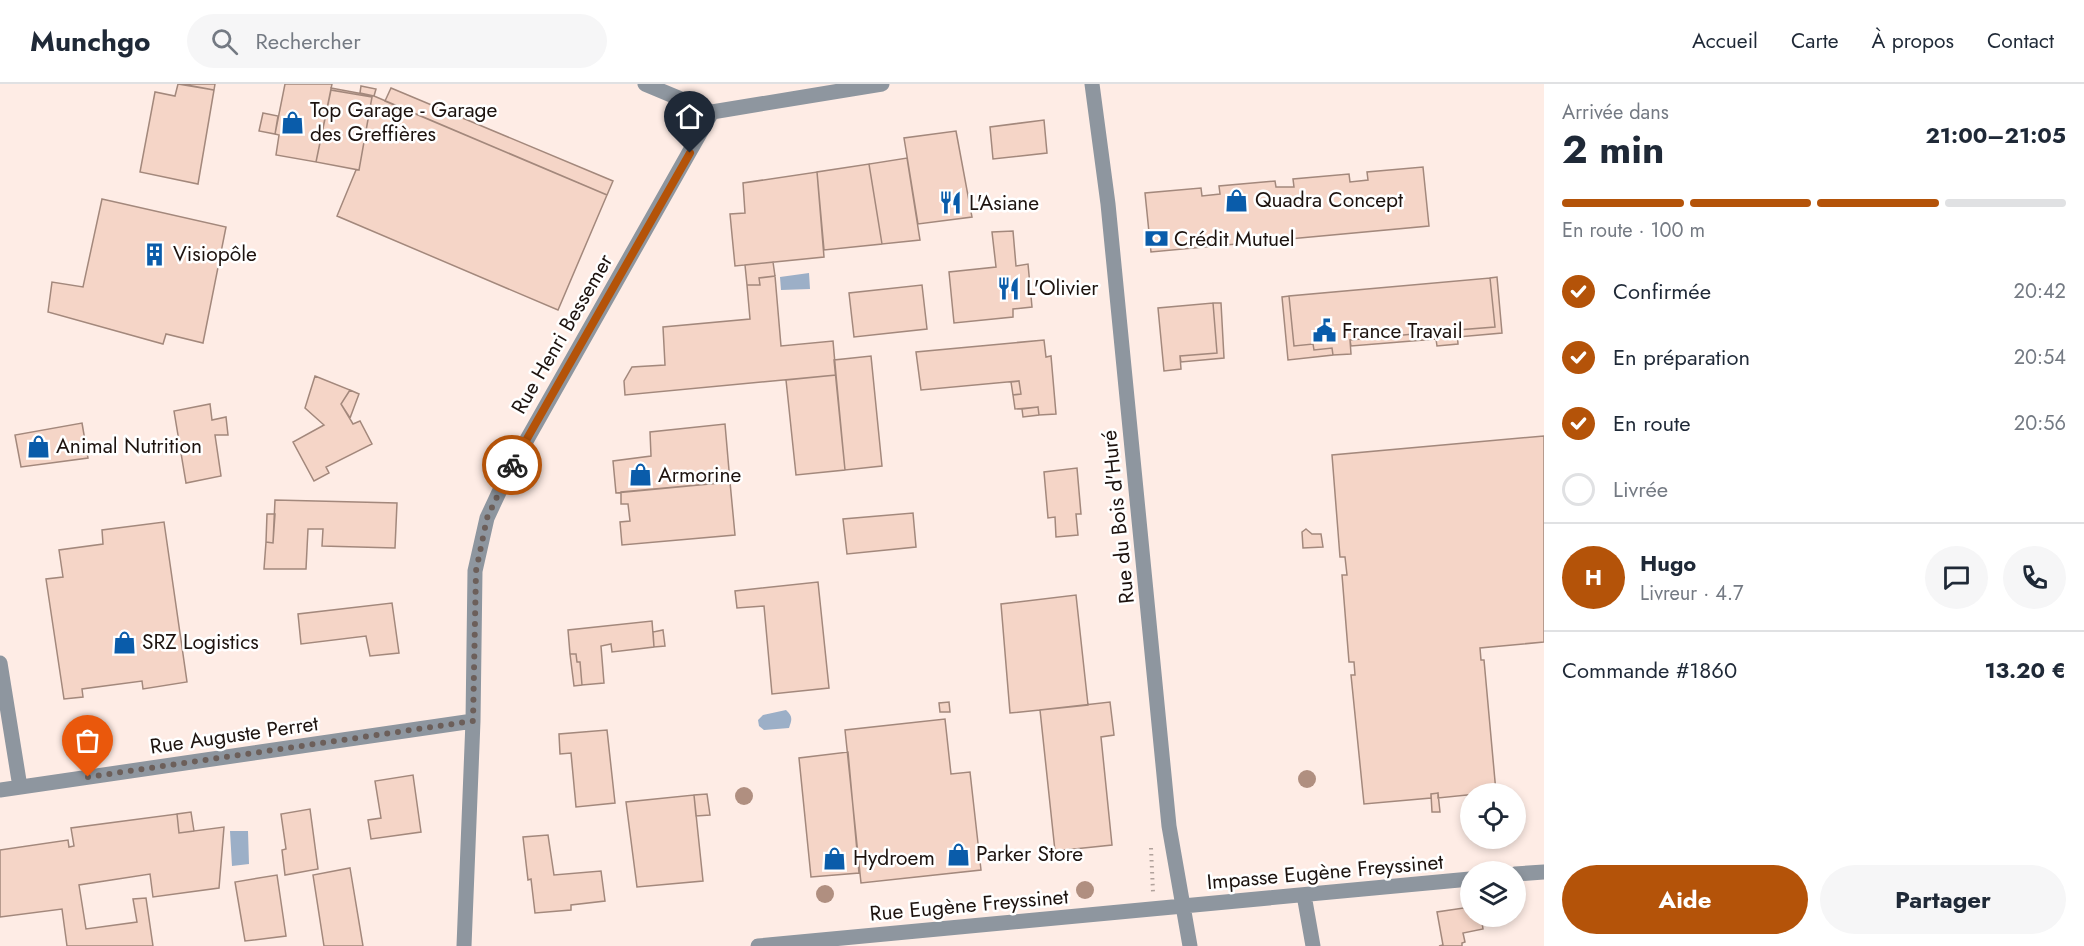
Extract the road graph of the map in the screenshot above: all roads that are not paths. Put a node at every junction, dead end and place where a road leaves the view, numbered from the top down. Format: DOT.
graph roads {
  1 [pos="645,84"];
  2 [pos="882,84"];
  3 [pos="1092,84"];
  4 [pos="712,112"];
  5 [pos="0,663"];
  6 [pos="473,721"];
  7 [pos="20,787"];
  8 [pos="0,790"];
  9 [pos="1544,872"];
  10 [pos="1526,873"];
  11 [pos="1460,880"];
  12 [pos="1304,895"];
  13 [pos="1183,906"];
  14 [pos="464,946"];
  15 [pos="758,946"];
  16 [pos="1190,946"];
  17 [pos="1313,946"];
  1 -- 4 [label="street"];
  2 -- 4 [label="street"];
  3 -- 13 [label="street, Rue du Bois d'Huré"];
  4 -- 6 [label="street, Rue Henri Bessemer"];
  5 -- 7 [label="street"];
  6 -- 7 [label="street, Rue Auguste Perret"];
  6 -- 14 [label="street, Rue Henri Bessemer"];
  7 -- 8 [label="street, Rue Auguste Perret"];
  9 -- 10 [label="street"];
  11 -- 12 [label="street, Impasse Eugène Freyssinet"];
  12 -- 13 [label="street, Impasse Eugène Freyssinet"];
  12 -- 17 [label="street"];
  13 -- 15 [label="street, Rue Eugène Freyssinet"];
  13 -- 16 [label="street, Rue du Bois d'Huré"];
}
